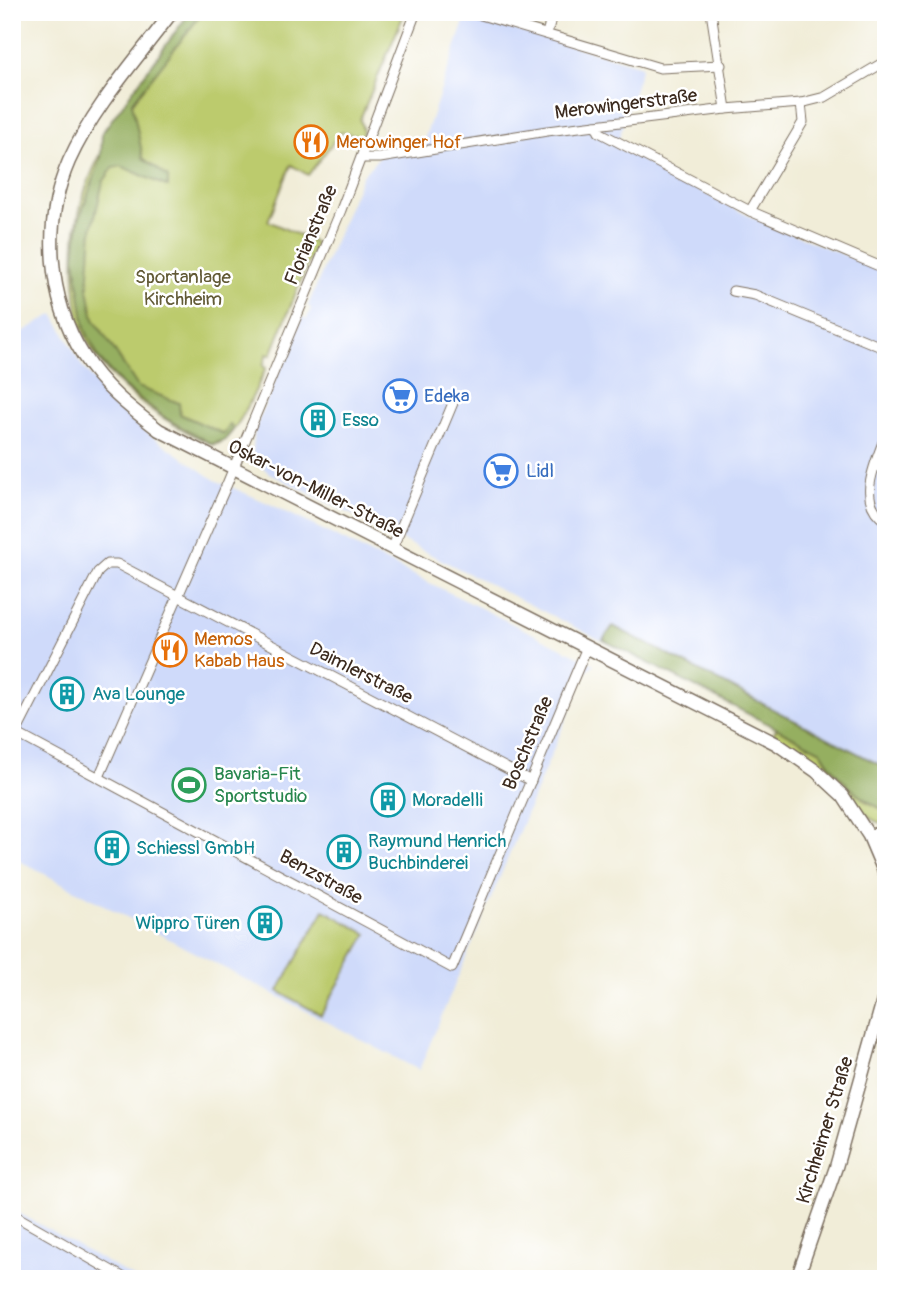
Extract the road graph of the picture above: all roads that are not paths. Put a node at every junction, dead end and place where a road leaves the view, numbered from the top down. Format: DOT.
graph roads {
  1 [pos="172,12"];
  2 [pos="416,12"];
  3 [pos="471,12"];
  4 [pos="553,12"];
  5 [pos="711,12"];
  6 [pos="547,33"];
  7 [pos="886,61"];
  8 [pos="720,65"];
  9 [pos="801,103"];
  10 [pos="726,109"];
  11 [pos="596,125"];
  12 [pos="362,158"];
  13 [pos="750,211"];
  14 [pos="886,269"];
  15 [pos="733,291"];
  16 [pos="886,349"];
  17 [pos="453,403"];
  18 [pos="886,434"];
  19 [pos="232,469"];
  20 [pos="886,521"];
  21 [pos="393,549"];
  22 [pos="176,594"];
  23 [pos="587,647"];
  24 [pos="14,732"];
  25 [pos="99,777"];
  26 [pos="531,781"];
  27 [pos="886,829"];
  28 [pos="876,841"];
  29 [pos="886,876"];
  30 [pos="452,968"];
  31 [pos="886,990"];
  32 [pos="12,1214"];
  33 [pos="126,1279"];
  34 [pos="797,1279"];
  1 -- 19 [label="main road, Oskar-von-Miller-Straße"];
  2 -- 12 [label="street, Florianstraße"];
  3 -- 6 [label="street"];
  4 -- 6 [label="street"];
  5 -- 8 [label="street"];
  6 -- 8 [label="street"];
  7 -- 9 [label="street, Merowingerstraße"];
  8 -- 10 [label="street"];
  9 -- 10 [label="street, Merowingerstraße"];
  9 -- 13 [label="street"];
  10 -- 11 [label="street, Merowingerstraße"];
  11 -- 12 [label="street, Merowingerstraße"];
  11 -- 13 [label="street"];
  12 -- 19 [label="street, Florianstraße"];
  13 -- 14 [label="street"];
  15 -- 16 [label="street"];
  17 -- 21 [label="street"];
  18 -- 20 [label="street"];
  19 -- 21 [label="main road, Oskar-von-Miller-Straße"];
  19 -- 22 [label="street, Florianstraße"];
  21 -- 23 [label="main road, Oskar-von-Miller-Straße"];
  22 -- 24 [label="street, Daimlerstraße"];
  22 -- 25 [label="street, Florianstraße"];
  22 -- 26 [label="street, Daimlerstraße"];
  23 -- 26 [label="street, Boschstraße"];
  23 -- 28 [label="main road, Oskar-von-Miller-Straße"];
  24 -- 25 [label="street, Benzstraße"];
  25 -- 30 [label="street, Benzstraße"];
  26 -- 30 [label="street, Boschstraße"];
  27 -- 28 [label="street"];
  28 -- 29 [label="main road"];
  31 -- 34 [label="main road, Kirchheimer Straße"];
  32 -- 33 [label="street"];
}
